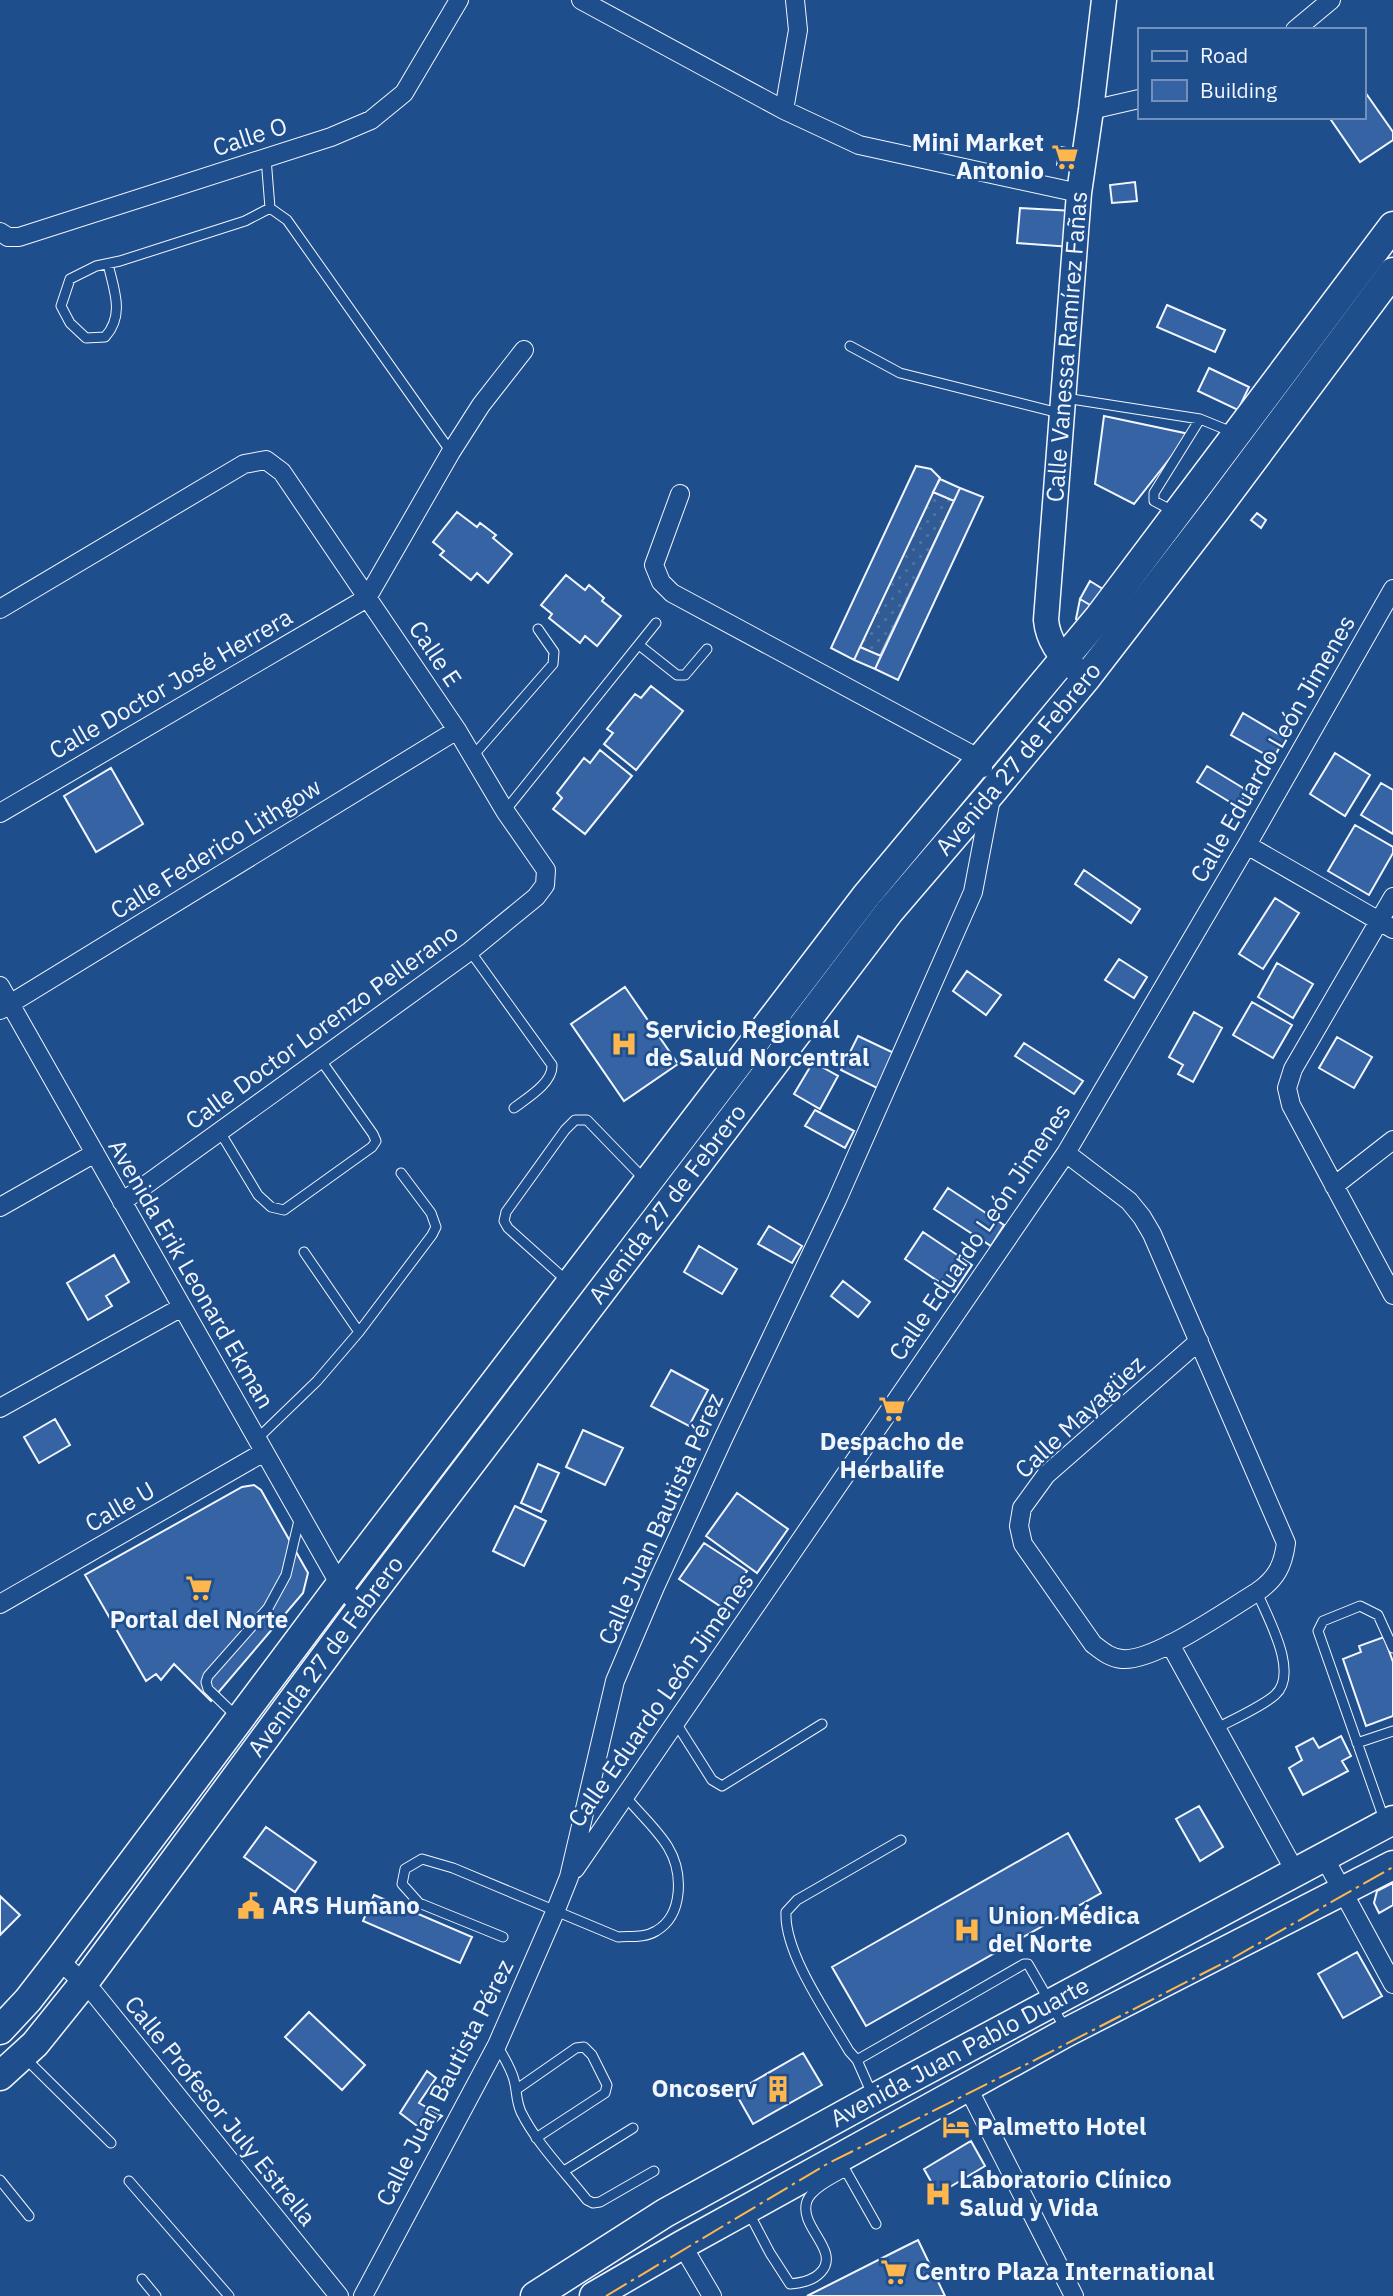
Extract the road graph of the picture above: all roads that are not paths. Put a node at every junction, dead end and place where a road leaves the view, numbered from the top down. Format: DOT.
graph roads {
  1 [pos="459,0"];
  2 [pos="581,0"];
  3 [pos="795,0"];
  4 [pos="1104,0"];
  5 [pos="1331,0"];
  6 [pos="1297,28"];
  7 [pos="1138,99"];
  8 [pos="784,110"];
  9 [pos="1091,110"];
  10 [pos="265,158"];
  11 [pos="1079,193"];
  12 [pos="270,208"];
  13 [pos="1393,226"];
  14 [pos="0,232"];
  15 [pos="108,264"];
  16 [pos="1393,272"];
  17 [pos="850,346"];
  18 [pos="524,350"];
  19 [pos="1062,405"];
  20 [pos="1200,419"];
  21 [pos="1237,434"];
  22 [pos="451,452"];
  23 [pos="680,494"];
  24 [pos="1178,513"];
  25 [pos="1393,589"];
  26 [pos="367,598"];
  27 [pos="0,609"];
  28 [pos="656,623"];
  29 [pos="537,629"];
  30 [pos="639,645"];
  31 [pos="707,649"];
  32 [pos="1063,660"];
  33 [pos="1087,677"];
  34 [pos="457,730"];
  35 [pos="472,757"];
  36 [pos="980,759"];
  37 [pos="991,793"];
  38 [pos="506,811"];
  39 [pos="0,813"];
  40 [pos="1247,845"];
  41 [pos="545,885"];
  42 [pos="1393,897"];
  43 [pos="1386,925"];
  44 [pos="470,951"];
  45 [pos="0,986"];
  46 [pos="5,1007"];
  47 [pos="320,1059"];
  48 [pos="514,1108"];
  49 [pos="220,1132"];
  50 [pos="1393,1140"];
  51 [pos="94,1153"];
  52 [pos="1066,1153"];
  53 [pos="401,1173"];
  54 [pos="648,1182"];
  55 [pos="1334,1186"];
  56 [pos="122,1202"];
  57 [pos="0,1207"];
  58 [pos="304,1252"];
  59 [pos="570,1284"];
  60 [pos="1393,1295"];
  61 [pos="182,1307"];
  62 [pos="359,1332"];
  63 [pos="1199,1341"];
  64 [pos="0,1408"];
  65 [pos="260,1446"];
  66 [pos="300,1516"];
  67 [pos="340,1585"];
  68 [pos="1257,1592"];
  69 [pos="0,1604"];
  70 [pos="361,1608"];
  71 [pos="1170,1644"];
  72 [pos="1393,1648"];
  73 [pos="239,1720"];
  74 [pos="676,1723"];
  75 [pos="822,1724"];
  76 [pos="1217,1728"];
  77 [pos="1393,1731"];
  78 [pos="1357,1743"];
  79 [pos="625,1796"];
  80 [pos="1389,1822"];
  81 [pos="901,1840"];
  82 [pos="1324,1857"];
  83 [pos="1393,1865"];
  84 [pos="1296,1873"];
  85 [pos="569,1877"];
  86 [pos="1342,1891"];
  87 [pos="555,1912"];
  88 [pos="503,1937"];
  89 [pos="59,1960"];
  90 [pos="84,1983"];
  91 [pos="1393,1984"];
  92 [pos="1051,2005"];
  93 [pos="0,2030"];
  94 [pos="1067,2032"];
  95 [pos="497,2045"];
  96 [pos="23,2056"];
  97 [pos="857,2060"];
  98 [pos="0,2076"];
  99 [pos="967,2086"];
  100 [pos="517,2088"];
  101 [pos="874,2098"];
  102 [pos="633,2128"];
  103 [pos="536,2138"];
  104 [pos="111,2143"];
  105 [pos="842,2164"];
  106 [pos="564,2171"];
  107 [pos="653,2171"];
  108 [pos="0,2180"];
  109 [pos="129,2181"];
  110 [pos="747,2209"];
  111 [pos="29,2216"];
  112 [pos="876,2224"];
  113 [pos="682,2245"];
  114 [pos="142,2278"];
  115 [pos="156,2296"];
  116 [pos="229,2296"];
  117 [pos="339,2296"];
  118 [pos="363,2296"];
  119 [pos="535,2296"];
  120 [pos="594,2296"];
  121 [pos="712,2296"];
  122 [pos="1074,2296"];
  1 -- 10 [label="street, Calle O"];
  2 -- 8 [label="street"];
  3 -- 8 [label="street"];
  4 -- 9 [label="street, Calle Vanessa Ramírez Fañas"];
  5 -- 6 [label="street"];
  7 -- 9 [label="street"];
  8 -- 11 [label="street"];
  9 -- 11 [label="street, Calle Vanessa Ramírez Fañas"];
  10 -- 12 [label="lane"];
  10 -- 14 [label="street, Calle O"];
  11 -- 19 [label="street, Calle Vanessa Ramírez Fañas"];
  12 -- 15 [label="lane"];
  12 -- 22 [label="lane"];
  13 -- 21 [label="main road, Avenida 27 de Febrero"];
  15 -- 15 [label="lane"];
  16 -- 33 [label="main road, Avenida 27 de Febrero"];
  17 -- 19 [label="lane"];
  18 -- 22 [label="street"];
  19 -- 20 [label="lane"];
  19 -- 32 [label="street, Calle Vanessa Ramírez Fañas"];
  20 -- 21 [label="lane"];
  20 -- 24 [label="lane"];
  21 -- 24 [label="main road, Avenida 27 de Febrero"];
  22 -- 26 [label="street"];
  23 -- 36 [label="street"];
  24 -- 32 [label="main road, Avenida 27 de Febrero"];
  25 -- 40 [label="street, Calle Eduardo León Jimenes"];
  26 -- 27 [label="street, Calle E"];
  26 -- 34 [label="street, Calle E"];
  26 -- 39 [label="street, Calle Doctor José Herrera"];
  28 -- 30 [label="lane"];
  29 -- 35 [label="lane"];
  30 -- 31 [label="lane"];
  30 -- 38 [label="lane"];
  32 -- 33 [label="street, Calle Vanessa Ramírez Fañas"];
  32 -- 36 [label="main road, Avenida 27 de Febrero"];
  33 -- 37 [label="main road, Avenida 27 de Febrero"];
  34 -- 35 [label="street, Calle E"];
  34 -- 46 [label="street, Calle Federico Lithgow"];
  35 -- 38 [label="street, Calle E"];
  36 -- 37 [label="street, Calle Juan Bautista Pérez"];
  36 -- 54 [label="main road, Avenida 27 de Febrero"];
  37 -- 70 [label="main road, Avenida 27 de Febrero"];
  37 -- 85 [label="street, Calle Juan Bautista Pérez"];
  38 -- 41 [label="street, Calle E"];
  40 -- 43 [label="street"];
  40 -- 52 [label="street, Calle Eduardo León Jimenes"];
  41 -- 44 [label="street, Calle Doctor Lorenzo Pellerano"];
  42 -- 43 [label="street"];
  43 -- 55 [label="street"];
  44 -- 47 [label="street, Calle Doctor Lorenzo Pellerano"];
  44 -- 48 [label="lane"];
  45 -- 46 [label="street, Avenida Erik Leonard Ekman"];
  46 -- 51 [label="street, Avenida Erik Leonard Ekman"];
  47 -- 49 [label="street, Calle Doctor Lorenzo Pellerano"];
  47 -- 49 [label="lane"];
  49 -- 56 [label="street, Calle Doctor Lorenzo Pellerano"];
  50 -- 55 [label="street"];
  51 -- 56 [label="street, Avenida Erik Leonard Ekman"];
  51 -- 57 [label="street"];
  52 -- 63 [label="street, Calle Mayagüez"];
  52 -- 74 [label="street, Calle Eduardo León Jimenes"];
  53 -- 62 [label="lane"];
  54 -- 59 [label="main road, Avenida 27 de Febrero"];
  54 -- 59 [label="lane"];
  55 -- 60 [label="street"];
  56 -- 61 [label="street, Avenida Erik Leonard Ekman"];
  58 -- 62 [label="lane"];
  59 -- 67 [label="main road, Avenida 27 de Febrero"];
  61 -- 64 [label="street"];
  61 -- 65 [label="street, Avenida Erik Leonard Ekman"];
  62 -- 65 [label="lane"];
  63 -- 68 [label="street, Calle Mayagüez"];
  63 -- 71 [label="street, Calle Mayagüez"];
  65 -- 66 [label="street, Avenida Erik Leonard Ekman"];
  65 -- 69 [label="street, Calle U"];
  66 -- 67 [label="street, Avenida Erik Leonard Ekman"];
  66 -- 73 [label="lane"];
  67 -- 70 [label="street, Avenida Erik Leonard Ekman"];
  67 -- 73 [label="main road, Avenida 27 de Febrero"];
  68 -- 71 [label="street, Calle Mayagüez"];
  68 -- 76 [label="lane"];
  70 -- 90 [label="main road, Avenida 27 de Febrero"];
  71 -- 76 [label="street"];
  72 -- 78 [label="lane"];
  73 -- 89 [label="main road, Avenida 27 de Febrero"];
  74 -- 75 [label="lane"];
  74 -- 79 [label="street, Calle Eduardo León Jimenes"];
  76 -- 84 [label="street"];
  77 -- 78 [label="lane"];
  78 -- 80 [label="lane"];
  79 -- 85 [label="street, Calle Eduardo León Jimenes"];
  79 -- 87 [label="lane"];
  80 -- 82 [label="main road, Avenida Juan Pablo Duarte"];
  81 -- 97 [label="lane"];
  82 -- 84 [label="main road, Avenida Juan Pablo Duarte"];
  82 -- 86 [label="street"];
  83 -- 86 [label="main road, Avenida Juan Pablo Duarte"];
  84 -- 92 [label="main road, Avenida Juan Pablo Duarte"];
  85 -- 87 [label="street, Calle Juan Bautista Pérez"];
  86 -- 91 [label="street"];
  86 -- 94 [label="main road, Avenida Juan Pablo Duarte"];
  87 -- 88 [label="lane"];
  87 -- 95 [label="street, Calle Juan Bautista Pérez"];
  89 -- 90 [label="street, Calle Profesor July Estrella"];
  89 -- 93 [label="main road, Avenida 27 de Febrero"];
  90 -- 96 [label="main road, Avenida 27 de Febrero"];
  90 -- 117 [label="street, Calle Profesor July Estrella"];
  92 -- 94 [label="lane"];
  92 -- 97 [label="lane"];
  92 -- 101 [label="main road, Avenida Juan Pablo Duarte"];
  93 -- 96 [label="street"];
  94 -- 99 [label="main road, Avenida Juan Pablo Duarte"];
  95 -- 100 [label="lane"];
  95 -- 118 [label="street, Calle Juan Bautista Pérez"];
  96 -- 98 [label="main road, Avenida 27 de Febrero"];
  96 -- 104 [label="lane"];
  97 -- 101 [label="lane"];
  99 -- 105 [label="main road, Avenida Juan Pablo Duarte"];
  99 -- 122 [label="street"];
  100 -- 103 [label="lane"];
  100 -- 103 [label="lane"];
  101 -- 119 [label="main road, Avenida Juan Pablo Duarte"];
  102 -- 106 [label="lane"];
  103 -- 106 [label="lane"];
  105 -- 110 [label="main road, Avenida Juan Pablo Duarte"];
  105 -- 110 [label="lane"];
  105 -- 112 [label="lane"];
  106 -- 107 [label="lane"];
  108 -- 111 [label="lane"];
  109 -- 116 [label="lane"];
  110 -- 113 [label="main road, Avenida Juan Pablo Duarte"];
  113 -- 120 [label="main road, Avenida Juan Pablo Duarte"];
  113 -- 121 [label="street"];
  114 -- 115 [label="lane"];
}
